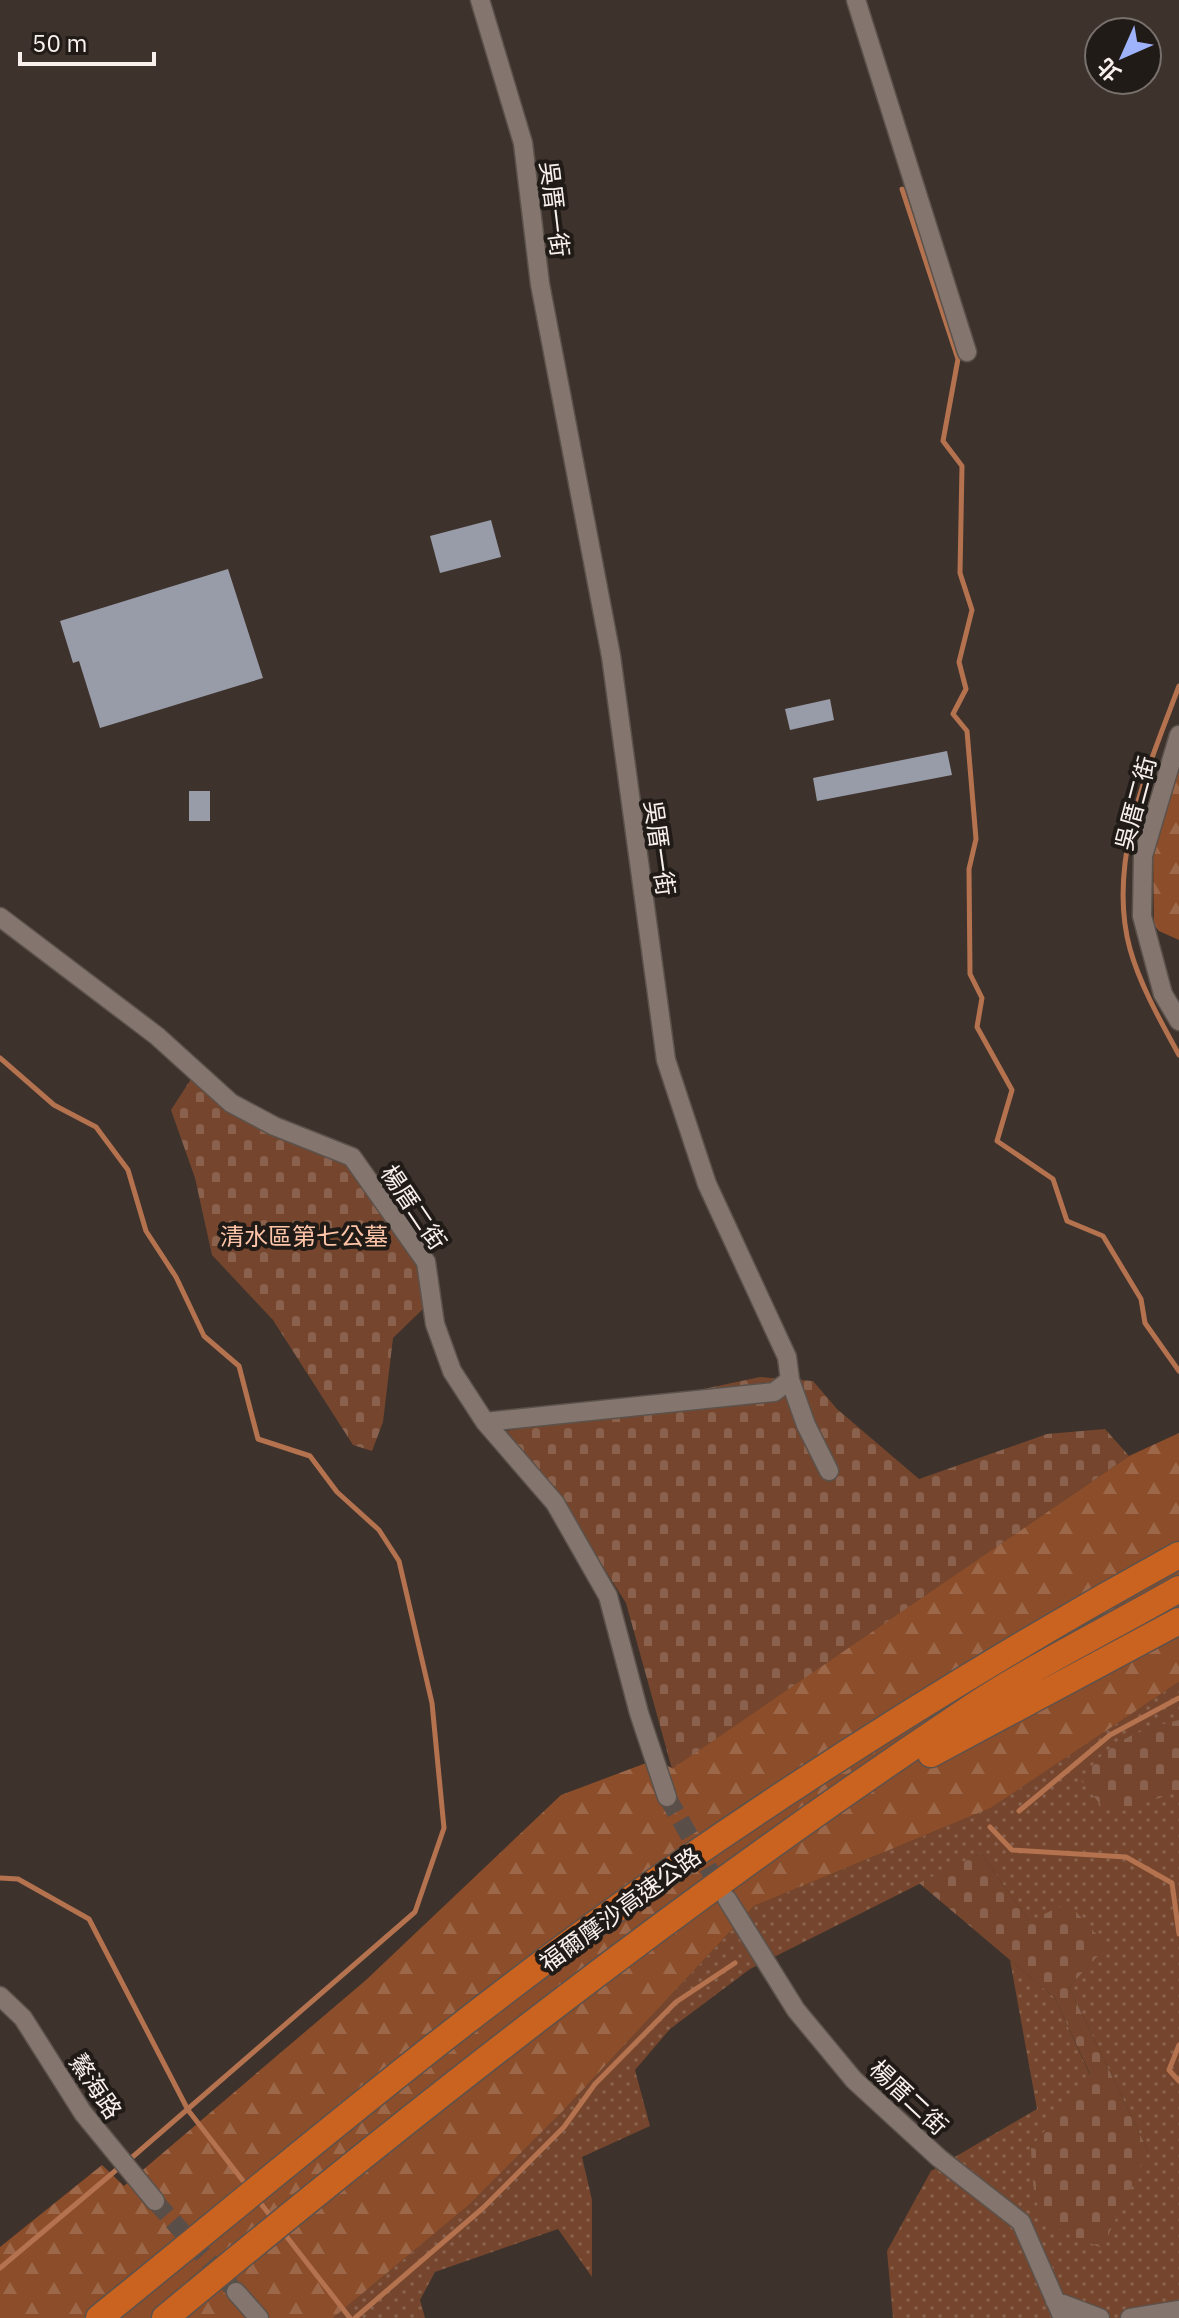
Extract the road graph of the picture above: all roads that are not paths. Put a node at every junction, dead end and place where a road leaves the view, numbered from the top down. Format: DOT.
graph roads {
  1 [pos="480,0"];
  2 [pos="856,0"];
  3 [pos="967,352"];
  4 [pos="1179,735"];
  5 [pos="0,917"];
  6 [pos="1179,1021"];
  7 [pos="790,1380"];
  8 [pos="485,1422"];
  9 [pos="829,1471"];
  10 [pos="1179,1555"];
  11 [pos="1179,1589"];
  12 [pos="1179,1621"];
  13 [pos="667,1797"];
  14 [pos="727,1899"];
  15 [pos="642,1939"];
  16 [pos="0,1996"];
  17 [pos="155,2201"];
  18 [pos="236,2292"];
  19 [pos="1059,2310"];
  20 [pos="1179,2310"];
  21 [pos="99,2318"];
  22 [pos="165,2318"];
  23 [pos="259,2318"];
  24 [pos="1100,2318"];
  25 [pos="1130,2318"];
  1 -- 7 [label="street, 吳厝一街"];
  2 -- 3 [label="street"];
  4 -- 6 [label="street, 吳厝二街"];
  5 -- 8 [label="street, 楊厝二街"];
  7 -- 8 [label="street"];
  7 -- 9 [label="street, 吳厝一街"];
  8 -- 13 [label="street, 楊厝二街"];
  10 -- 21 [label="highway, 福爾摩沙高速公路"];
  11 -- 15 [label="highway, 福爾摩沙高速公路"];
  12 -- 15 [label="highway"];
  14 -- 19 [label="street, 楊厝二街"];
  15 -- 22 [label="highway, 福爾摩沙高速公路"];
  16 -- 17 [label="street, 鰲海路"];
  18 -- 23 [label="street"];
  19 -- 24 [label="street"];
  20 -- 25 [label="street"];
}
